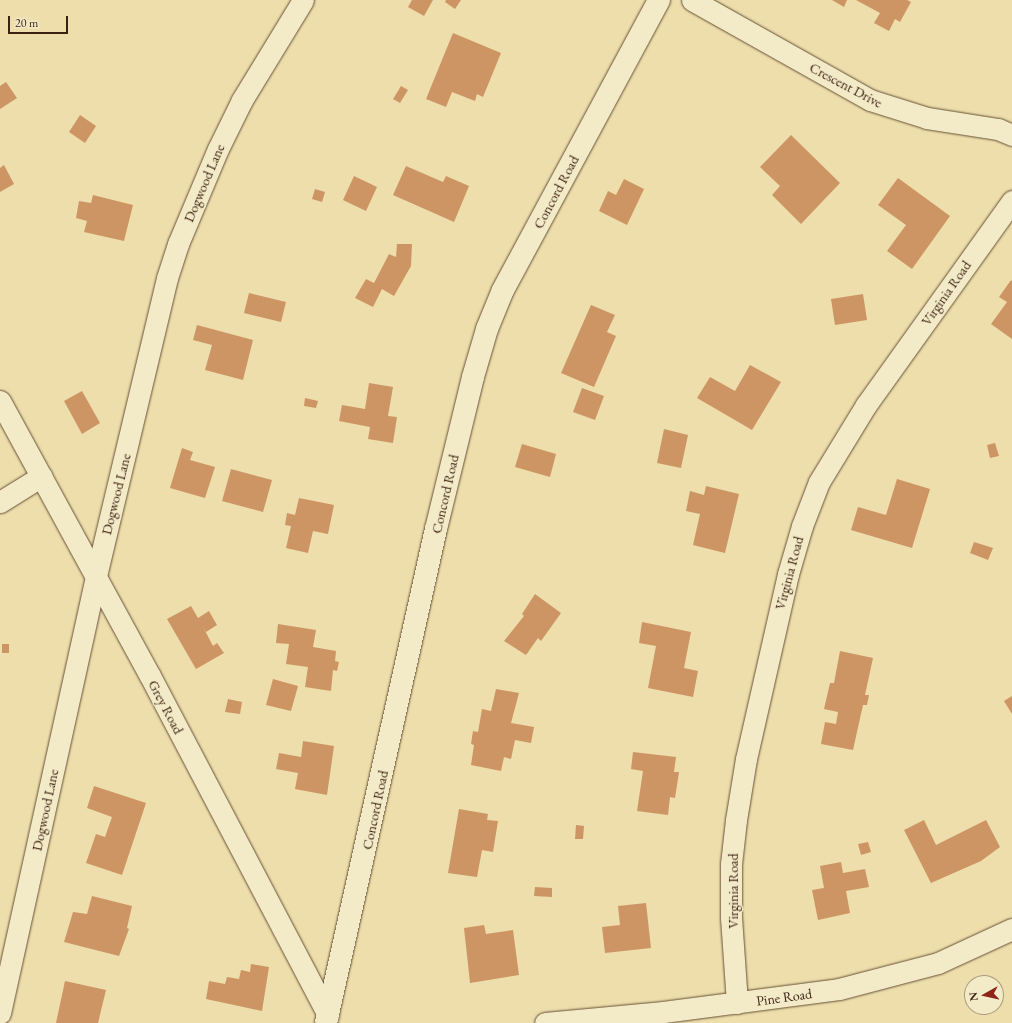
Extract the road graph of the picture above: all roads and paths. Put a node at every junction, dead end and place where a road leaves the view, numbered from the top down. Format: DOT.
graph roads {
  1 [pos="303,0"];
  2 [pos="659,0"];
  3 [pos="692,0"];
  4 [pos="1012,135"];
  5 [pos="1012,201"];
  6 [pos="0,402"];
  7 [pos="42,476"];
  8 [pos="0,502"];
  9 [pos="96,576"];
  10 [pos="1012,929"];
  11 [pos="737,1003"];
  12 [pos="0,1013"];
  13 [pos="664,1017"];
  14 [pos="327,1019"];
  15 [pos="545,1023"];
  1 -- 9 [label="street, Dogwood Lane"];
  2 -- 14 [label="main road, Concord Road"];
  3 -- 4 [label="street, Crescent Drive"];
  5 -- 11 [label="street, Virginia Road"];
  6 -- 7 [label="street, Grey Road"];
  7 -- 8 [label="street"];
  7 -- 9 [label="street, Grey Road"];
  9 -- 12 [label="street, Dogwood Lane"];
  9 -- 14 [label="street, Grey Road"];
  10 -- 11 [label="street, Pine Road"];
  11 -- 13 [label="street, Pine Road"];
  13 -- 15 [label="street, Pine Road"];
}
